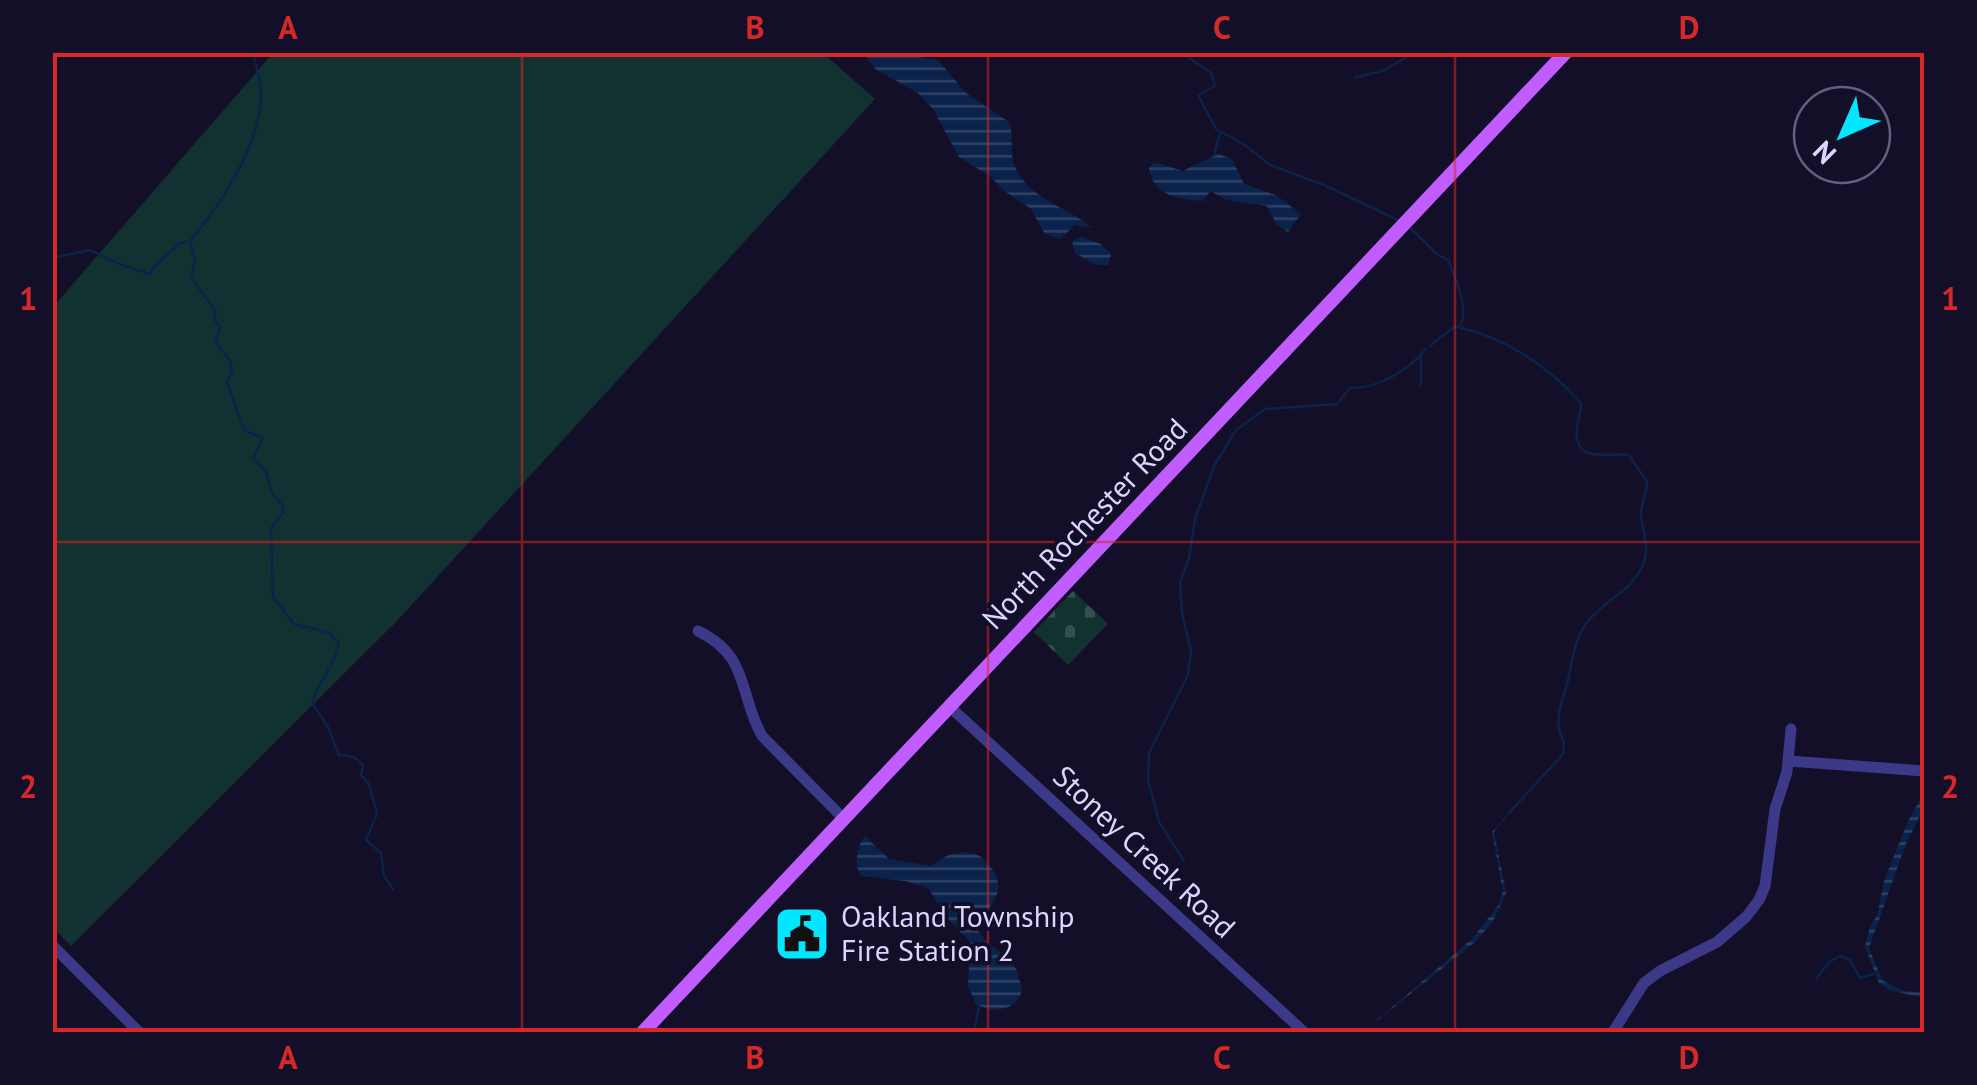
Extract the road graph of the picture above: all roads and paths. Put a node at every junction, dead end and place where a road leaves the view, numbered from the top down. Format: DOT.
graph roads {
  1 [pos="1566,52"];
  2 [pos="698,630"];
  3 [pos="950,708"];
  4 [pos="1791,729"];
  5 [pos="1789,761"];
  6 [pos="1924,770"];
  7 [pos="844,819"];
  8 [pos="52,945"];
  9 [pos="139,1032"];
  10 [pos="643,1032"];
  11 [pos="1304,1032"];
  12 [pos="1613,1032"];
  1 -- 3 [label="main road, North Rochester Road"];
  2 -- 7 [label="street"];
  3 -- 7 [label="main road, North Rochester Road"];
  3 -- 11 [label="street, Stoney Creek Road"];
  4 -- 5 [label="street"];
  5 -- 6 [label="street"];
  5 -- 12 [label="street"];
  7 -- 10 [label="main road, North Rochester Road"];
  8 -- 9 [label="street"];
}
